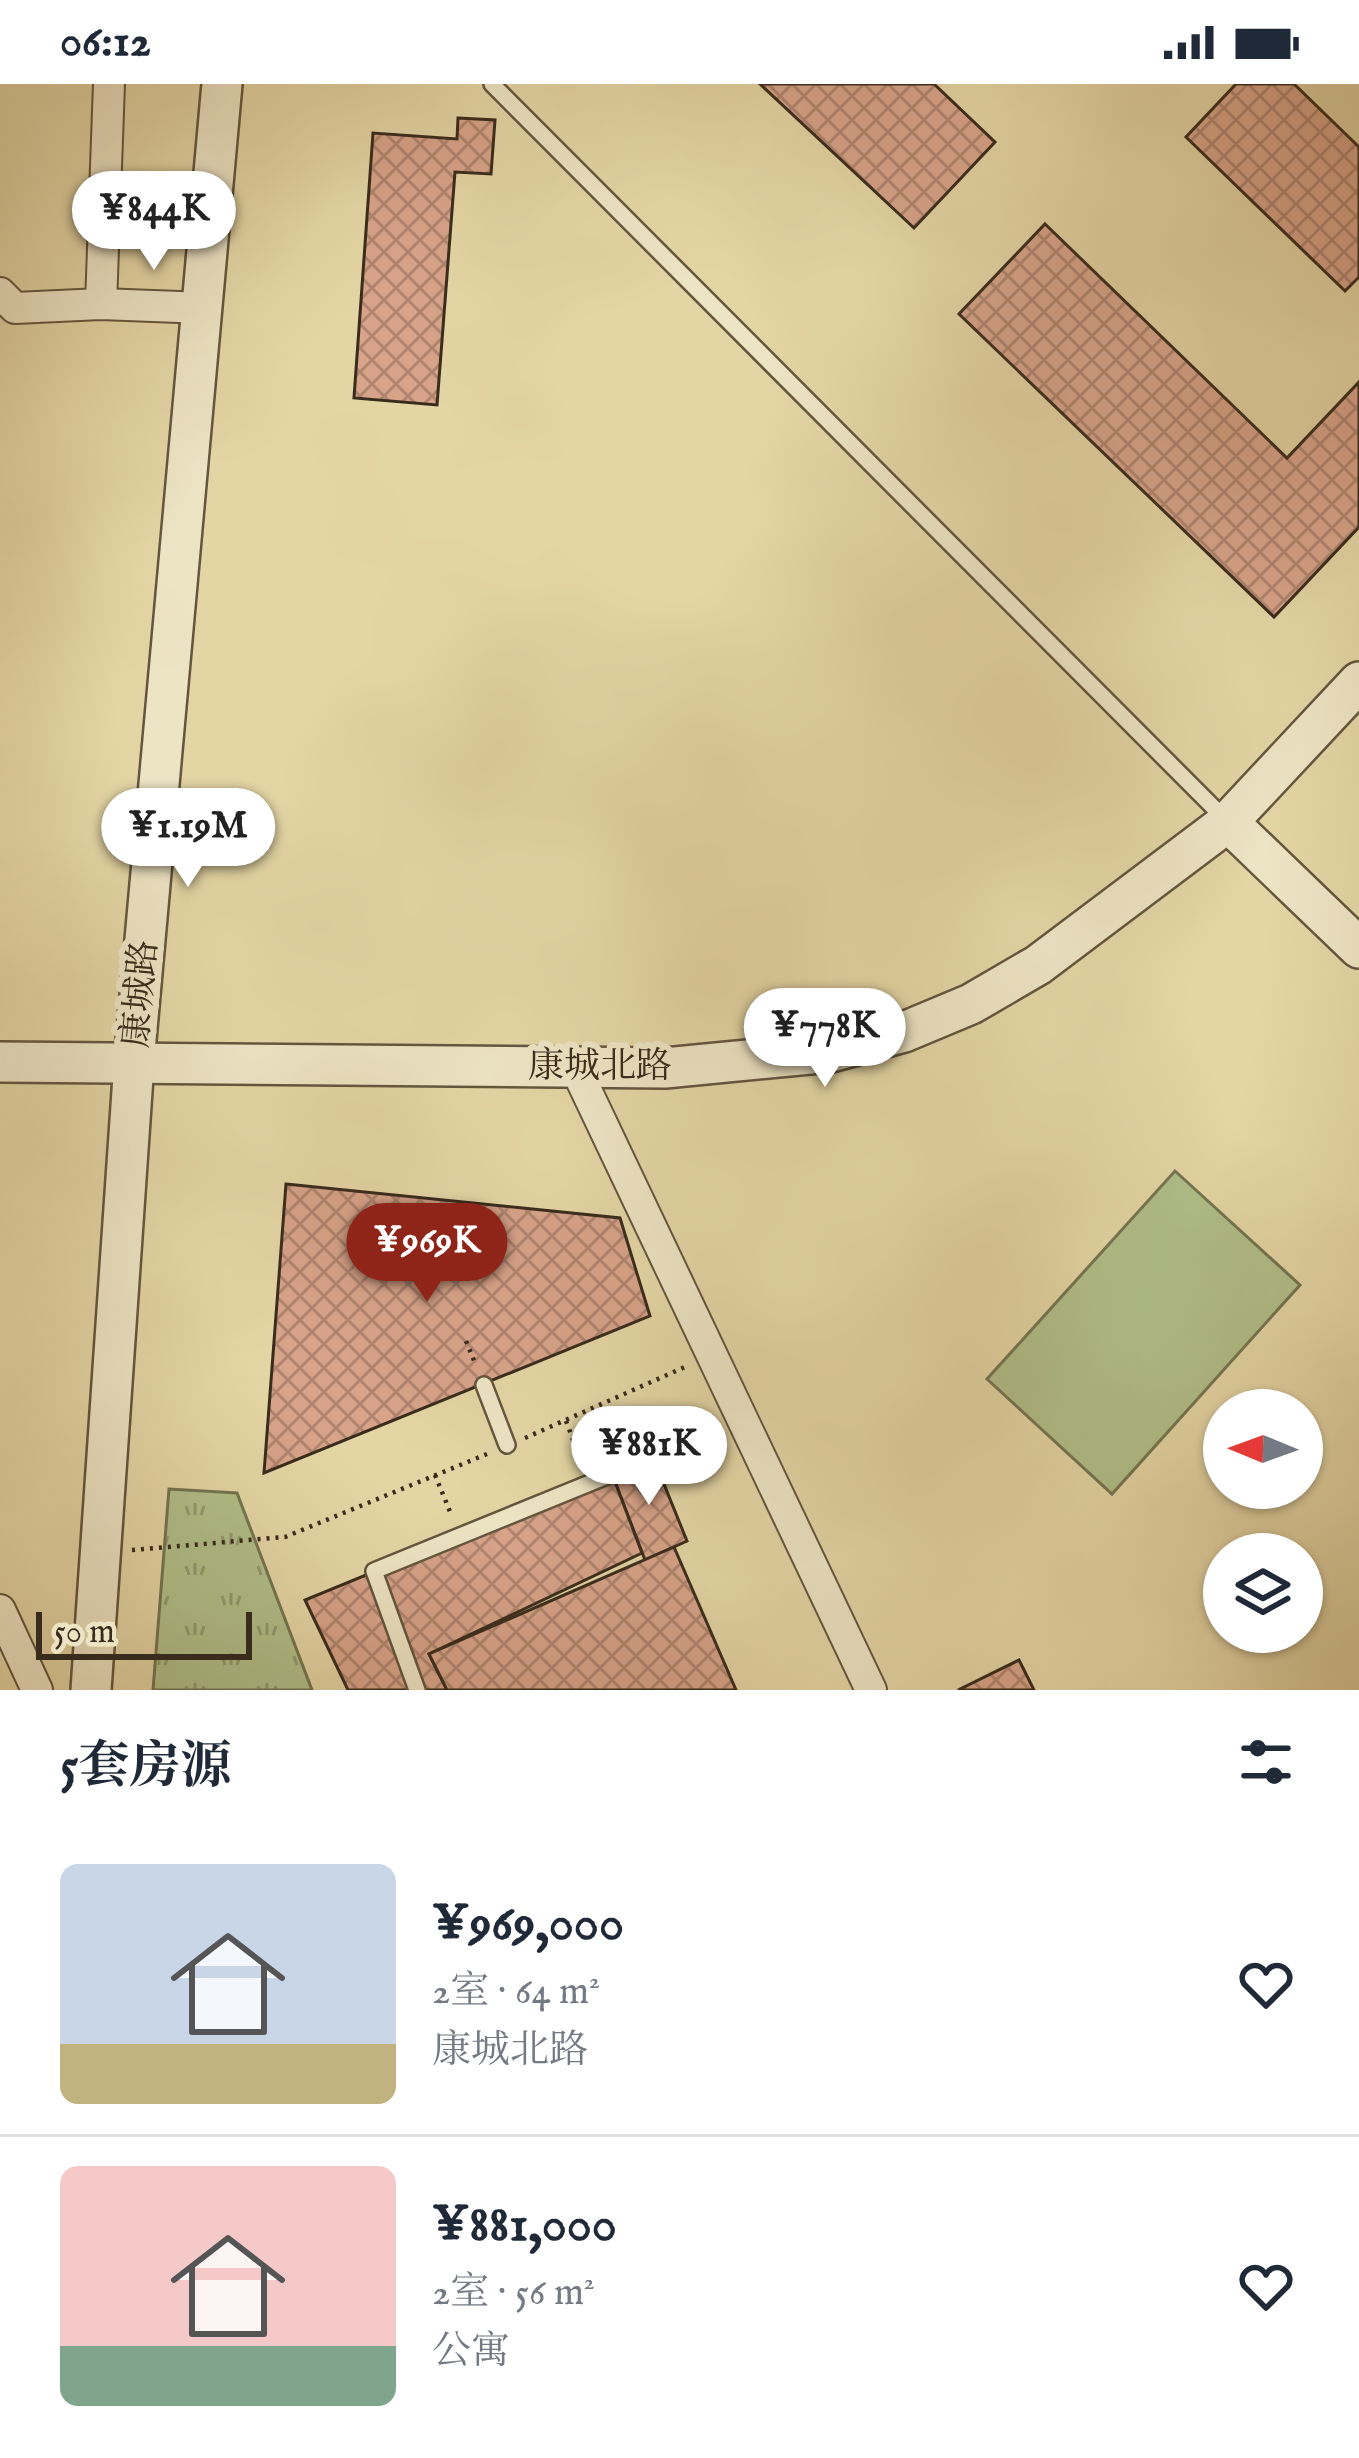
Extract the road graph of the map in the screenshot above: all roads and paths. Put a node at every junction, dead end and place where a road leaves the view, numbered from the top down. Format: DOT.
graph roads {
  1 [pos="109,84"];
  2 [pos="222,84"];
  3 [pos="492,84"];
  4 [pos="0,293"];
  5 [pos="100,304"];
  6 [pos="205,308"];
  7 [pos="1359,682"];
  8 [pos="1228,822"];
  9 [pos="1359,947"];
  10 [pos="0,1061"];
  11 [pos="134,1062"];
  12 [pos="576,1069"];
  13 [pos="484,1385"];
  14 [pos="566,1421"];
  15 [pos="507,1445"];
  16 [pos="612,1474"];
  17 [pos="435,1475"];
  18 [pos="590,1483"];
  19 [pos="452,1516"];
  20 [pos="285,1537"];
  21 [pos="102,1553"];
  22 [pos="0,1610"];
  23 [pos="37,1690"];
  24 [pos="91,1690"];
  25 [pos="418,1690"];
  26 [pos="871,1690"];
  1 -- 5 [label="street"];
  2 -- 6 [label="street, 康城路"];
  3 -- 8 [label="lane"];
  4 -- 5 [label="street"];
  5 -- 6 [label="street"];
  6 -- 11 [label="street, 康城路"];
  7 -- 8 [label="street, 康城北路"];
  8 -- 9 [label="street"];
  8 -- 12 [label="street, 康城北路"];
  10 -- 11 [label="street, 康城北路"];
  11 -- 12 [label="street, 康城北路"];
  11 -- 21 [label="street, 康城路"];
  12 -- 26 [label="street"];
  13 -- 15 [label="lane"];
  14 -- 18 [label="path"];
  16 -- 18 [label="lane"];
  17 -- 19 [label="path"];
  18 -- 25 [label="lane"];
  20 -- 21 [label="path"];
  21 -- 24 [label="street, 康城路"];
  22 -- 23 [label="street"];
}
